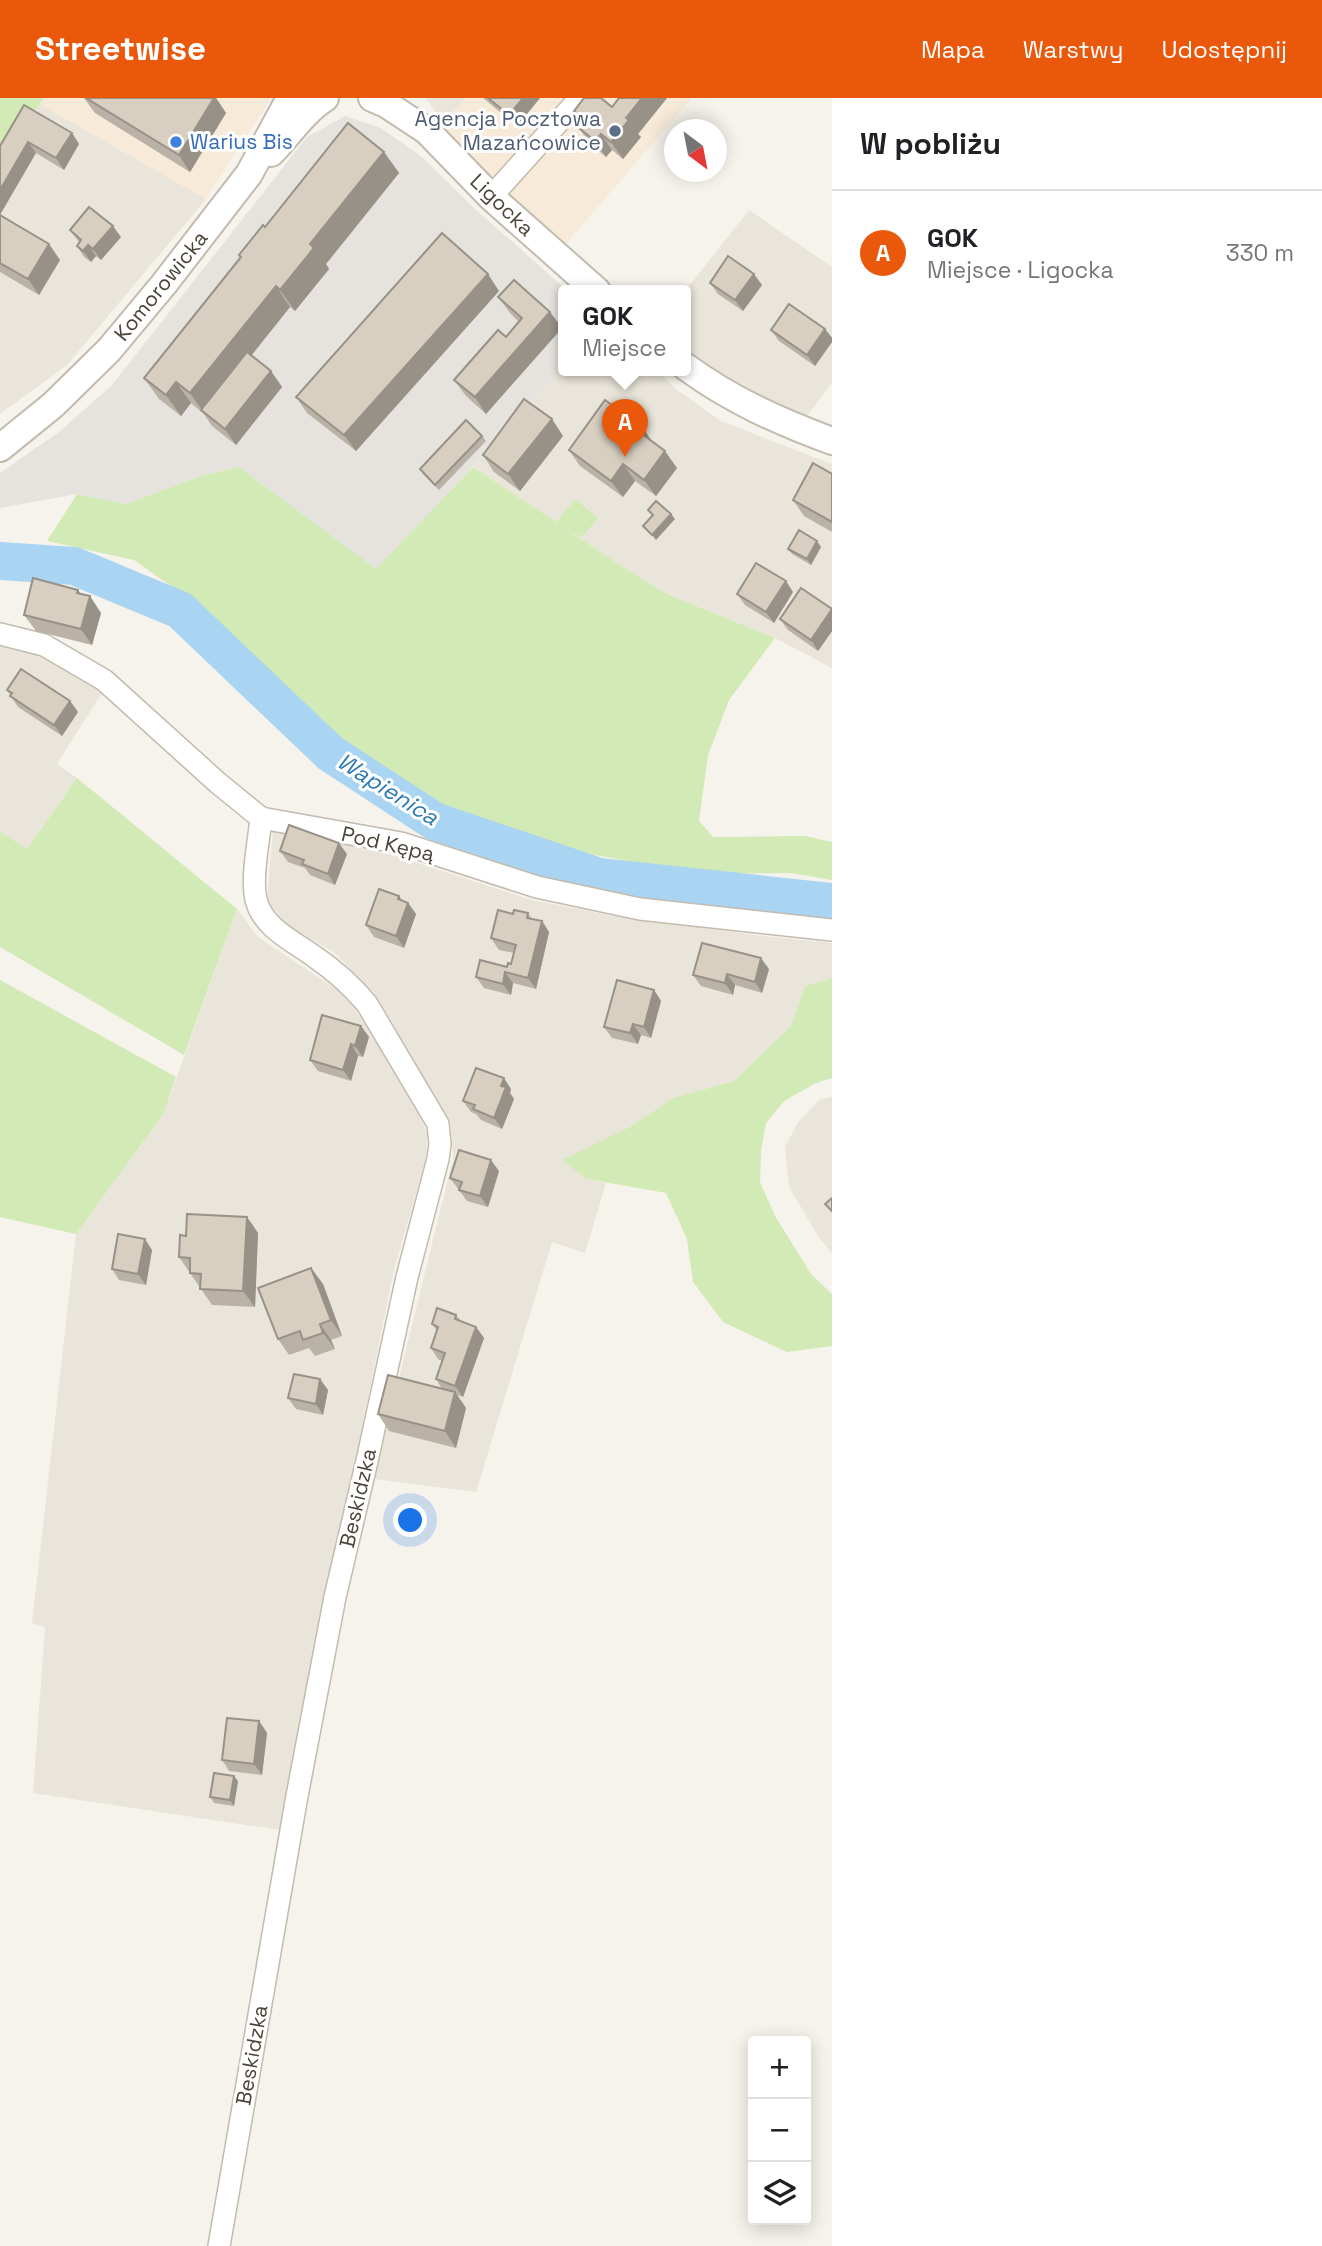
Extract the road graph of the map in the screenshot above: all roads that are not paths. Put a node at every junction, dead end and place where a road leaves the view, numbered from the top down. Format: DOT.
graph roads {
  1 [pos="290,98"];
  2 [pos="326,98"];
  3 [pos="372,98"];
  4 [pos="401,98"];
  5 [pos="580,98"];
  6 [pos="427,131"];
  7 [pos="249,174"];
  8 [pos="491,197"];
  9 [pos="590,285"];
  10 [pos="691,371"];
  11 [pos="832,442"];
  12 [pos="0,448"];
  13 [pos="0,634"];
  14 [pos="261,818"];
  15 [pos="832,930"];
  16 [pos="219,2246"];
  1 -- 7 [label="street, Komorowicka"];
  2 -- 7 [label="street"];
  3 -- 6 [label="street, Ligocka"];
  4 -- 6 [label="street"];
  5 -- 8 [label="street"];
  6 -- 8 [label="street, Ligocka"];
  7 -- 12 [label="street, Komorowicka"];
  8 -- 9 [label="street, Ligocka"];
  10 -- 11 [label="street"];
  13 -- 14 [label="street, Pod Kępą"];
  14 -- 15 [label="street, Pod Kępą"];
  14 -- 16 [label="street, Beskidzka"];
}
